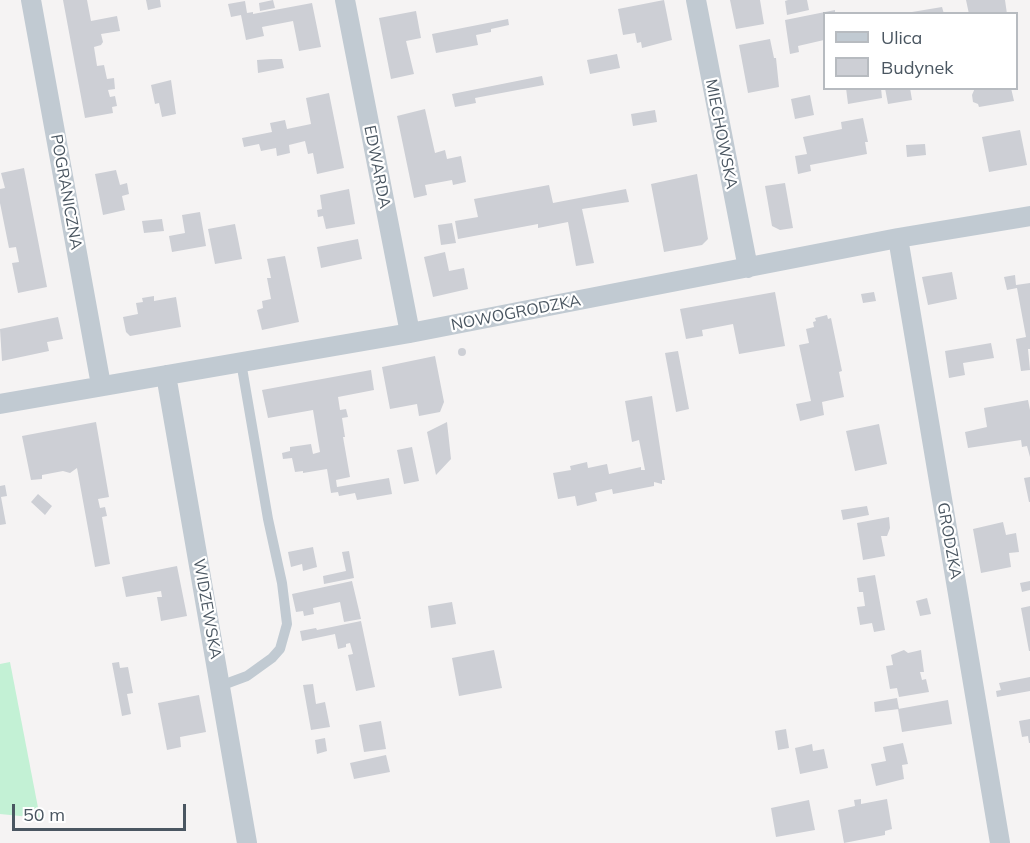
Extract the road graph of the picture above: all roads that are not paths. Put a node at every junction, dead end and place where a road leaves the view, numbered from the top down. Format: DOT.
graph roads {
  1 [pos="31,0"];
  2 [pos="345,0"];
  3 [pos="696,0"];
  4 [pos="1030,216"];
  5 [pos="898,238"];
  6 [pos="748,268"];
  7 [pos="410,333"];
  8 [pos="241,362"];
  9 [pos="166,375"];
  10 [pos="101,385"];
  11 [pos="0,404"];
  12 [pos="220,686"];
  13 [pos="247,843"];
  14 [pos="1000,843"];
  1 -- 10 [label="street, POGRANICZNA"];
  2 -- 7 [label="street, EDWARDA"];
  3 -- 6 [label="street, MIECHOWSKA"];
  4 -- 5 [label="street, NOWOGRODZKA"];
  5 -- 6 [label="street, NOWOGRODZKA"];
  5 -- 14 [label="street, GRODZKA"];
  6 -- 7 [label="street, NOWOGRODZKA"];
  7 -- 8 [label="street, NOWOGRODZKA"];
  8 -- 9 [label="street, NOWOGRODZKA"];
  8 -- 12 [label="lane"];
  9 -- 10 [label="street, NOWOGRODZKA"];
  9 -- 12 [label="street, WIDZEWSKA"];
  10 -- 11 [label="street, NOWOGRODZKA"];
  12 -- 13 [label="street, WIDZEWSKA"];
}
